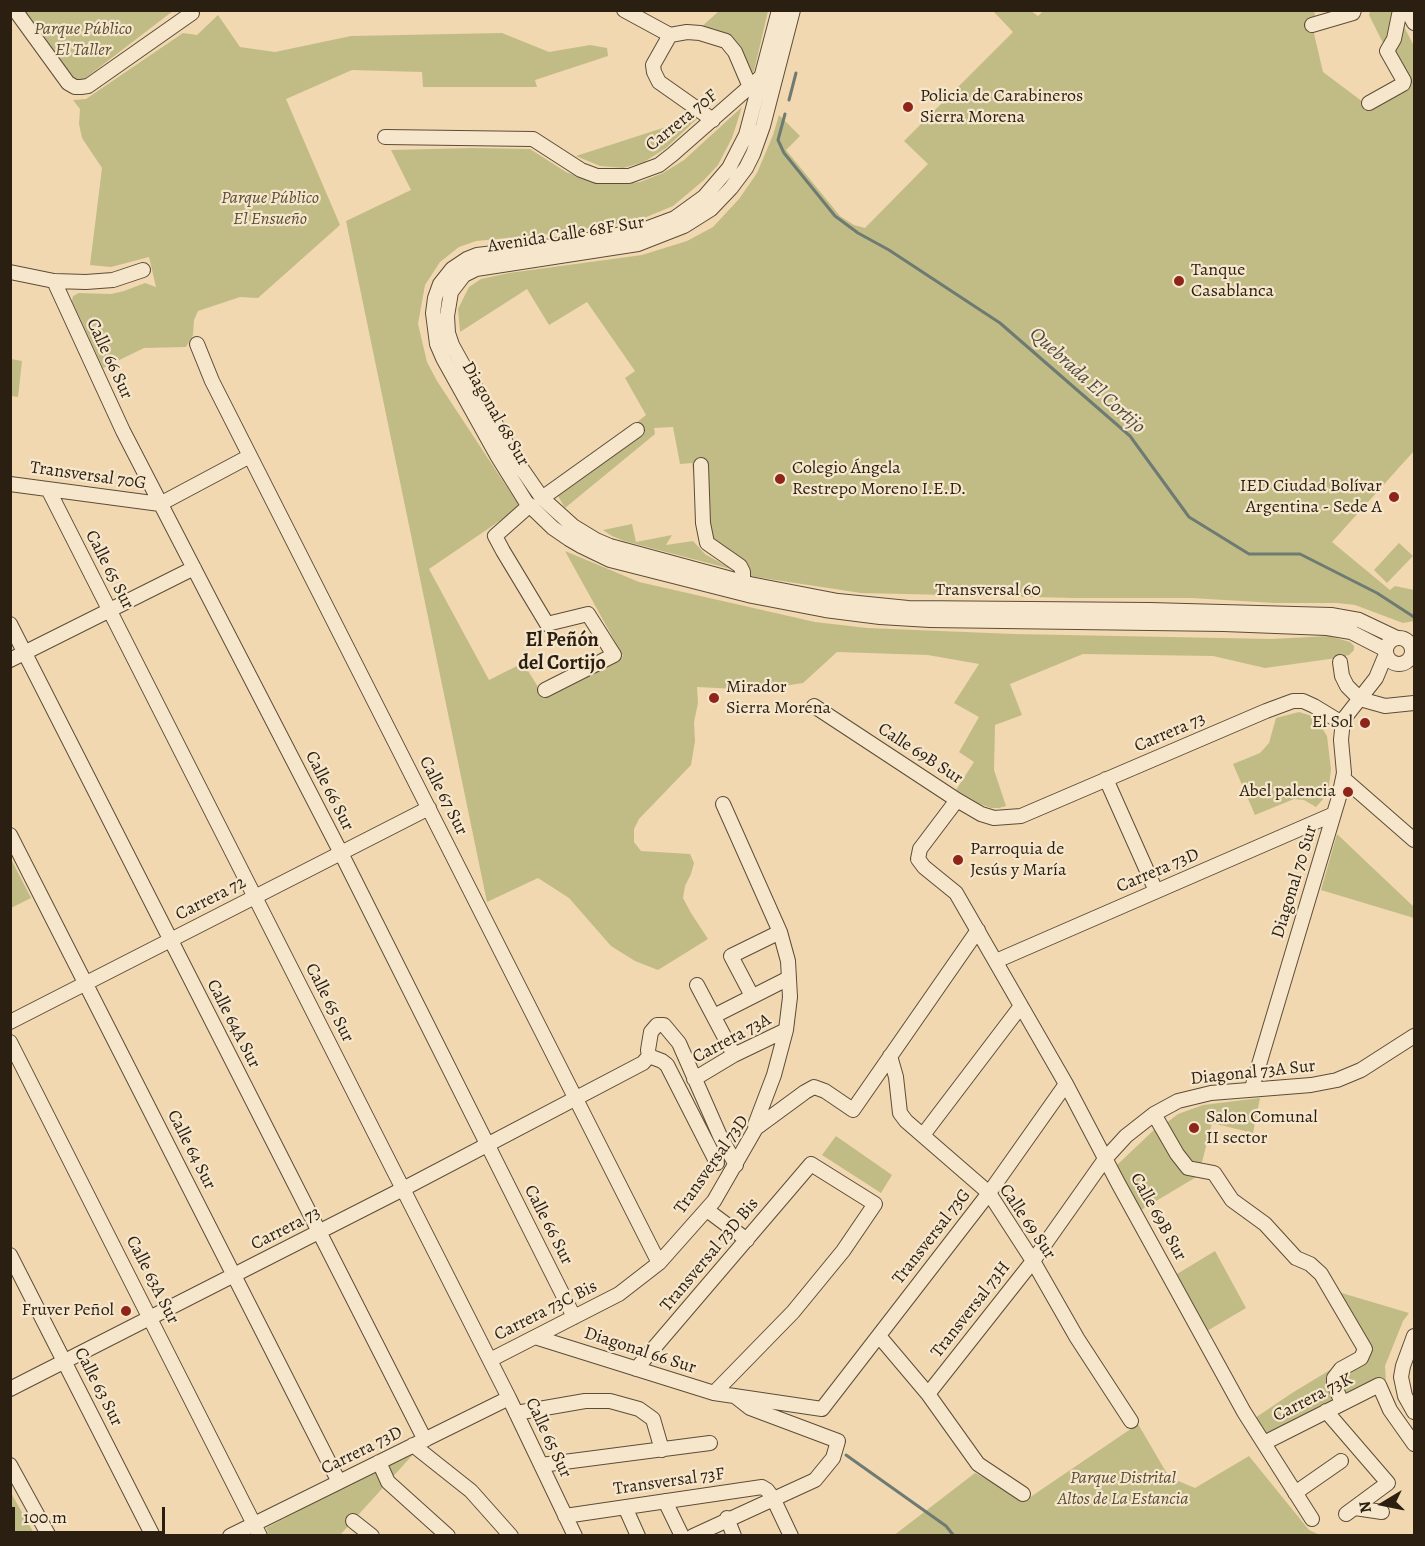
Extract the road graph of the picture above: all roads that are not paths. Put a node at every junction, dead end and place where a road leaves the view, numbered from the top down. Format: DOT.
graph roads {
  1 [pos="15,10"];
  2 [pos="624,10"];
  3 [pos="779,10"];
  4 [pos="793,10"];
  5 [pos="1354,10"];
  6 [pos="1400,10"];
  7 [pos="1407,10"];
  8 [pos="192,13"];
  9 [pos="1414,23"];
  10 [pos="1312,25"];
  11 [pos="670,35"];
  12 [pos="780,59"];
  13 [pos="762,76"];
  14 [pos="750,87"];
  15 [pos="1369,103"];
  16 [pos="713,120"];
  17 [pos="385,137"];
  18 [pos="143,270"];
  19 [pos="10,272"];
  20 [pos="452,278"];
  21 [pos="54,281"];
  22 [pos="197,344"];
  23 [pos="637,430"];
  24 [pos="250,456"];
  25 [pos="701,465"];
  26 [pos="10,484"];
  27 [pos="48,489"];
  28 [pos="542,498"];
  29 [pos="160,504"];
  30 [pos="530,505"];
  31 [pos="583,540"];
  32 [pos="194,568"];
  33 [pos="743,582"];
  34 [pos="109,611"];
  35 [pos="10,624"];
  36 [pos="1410,644"];
  37 [pos="1386,652"];
  38 [pos="25,653"];
  39 [pos="10,660"];
  40 [pos="1340,662"];
  41 [pos="1407,666"];
  42 [pos="545,690"];
  43 [pos="1363,695"];
  44 [pos="1414,703"];
  45 [pos="814,706"];
  46 [pos="1342,723"];
  47 [pos="1343,778"];
  48 [pos="1106,779"];
  49 [pos="957,800"];
  50 [pos="723,804"];
  51 [pos="429,808"];
  52 [pos="1334,814"];
  53 [pos="1010,818"];
  54 [pos="10,835"];
  55 [pos="1414,840"];
  56 [pos="340,854"];
  57 [pos="1156,891"];
  58 [pos="255,897"];
  59 [pos="978,930"];
  60 [pos="780,932"];
  61 [pos="170,940"];
  62 [pos="996,961"];
  63 [pos="789,978"];
  64 [pos="86,984"];
  65 [pos="697,985"];
  66 [pos="752,996"];
  67 [pos="1021,1006"];
  68 [pos="714,1016"];
  69 [pos="10,1022"];
  70 [pos="786,1030"];
  71 [pos="1414,1036"];
  72 [pos="10,1041"];
  73 [pos="734,1055"];
  74 [pos="649,1056"];
  75 [pos="890,1056"];
  76 [pos="694,1079"];
  77 [pos="1066,1084"];
  78 [pos="1252,1088"];
  79 [pos="576,1097"];
  80 [pos="1154,1114"];
  81 [pos="756,1128"];
  82 [pos="923,1135"];
  83 [pos="487,1145"];
  84 [pos="1105,1160"];
  85 [pos="717,1163"];
  86 [pos="736,1165"];
  87 [pos="403,1190"];
  88 [pos="989,1193"];
  89 [pos="707,1210"];
  90 [pos="320,1232"];
  91 [pos="747,1240"];
  92 [pos="10,1255"];
  93 [pos="1033,1261"];
  94 [pos="659,1263"];
  95 [pos="235,1276"];
  96 [pos="619,1294"];
  97 [pos="574,1317"];
  98 [pos="152,1318"];
  99 [pos="879,1336"];
  100 [pos="1414,1336"];
  101 [pos="535,1337"];
  102 [pos="490,1360"];
  103 [pos="65,1362"];
  104 [pos="636,1369"];
  105 [pos="10,1389"];
  106 [pos="714,1393"];
  107 [pos="928,1394"];
  108 [pos="735,1396"];
  109 [pos="509,1398"];
  110 [pos="1342,1403"];
  111 [pos="1411,1406"];
  112 [pos="822,1409"];
  113 [pos="1390,1410"];
  114 [pos="1326,1411"];
  115 [pos="516,1413"];
  116 [pos="1131,1421"];
  117 [pos="419,1443"];
  118 [pos="710,1443"];
  119 [pos="1264,1443"];
  120 [pos="1414,1444"];
  121 [pos="662,1450"];
  122 [pos="1341,1461"];
  123 [pos="379,1462"];
  124 [pos="10,1465"];
  125 [pos="541,1466"];
  126 [pos="339,1482"];
  127 [pos="1295,1493"];
  128 [pos="1023,1494"];
  129 [pos="773,1498"];
  130 [pos="665,1501"];
  131 [pos="625,1507"];
  132 [pos="1382,1512"];
  133 [pos="565,1516"];
  134 [pos="727,1518"];
  135 [pos="1312,1519"];
  136 [pos="353,1521"];
  137 [pos="257,1530"];
  138 [pos="49,1536"];
  139 [pos="153,1536"];
  140 [pos="230,1536"];
  141 [pos="372,1536"];
  142 [pos="448,1536"];
  143 [pos="511,1536"];
  144 [pos="575,1536"];
  145 [pos="638,1536"];
  146 [pos="682,1536"];
  147 [pos="693,1536"];
  148 [pos="734,1536"];
  149 [pos="792,1536"];
  1 -- 8 [label="street"];
  2 -- 11 [label="street"];
  3 -- 13 [label="street, Avenida Calle 68F Sur"];
  4 -- 12 [label="street, Avenida Calle 68F Sur"];
  5 -- 10 [label="street"];
  6 -- 15 [label="street"];
  7 -- 9 [label="street"];
  11 -- 14 [label="street"];
  11 -- 16 [label="street"];
  12 -- 13 [label="street, Carrera 70F"];
  12 -- 20 [label="street, Avenida Calle 68F Sur"];
  13 -- 14 [label="street, Carrera 70F"];
  13 -- 20 [label="street, Avenida Calle 68F Sur"];
  14 -- 16 [label="street, Carrera 70F"];
  16 -- 17 [label="street, Carrera 70F"];
  18 -- 21 [label="street"];
  19 -- 21 [label="street"];
  20 -- 28 [label="street, Diagonal 68 Sur"];
  20 -- 30 [label="street, Diagonal 68 Sur"];
  21 -- 29 [label="street, Calle 66 Sur"];
  22 -- 24 [label="street, Calle 67 Sur"];
  23 -- 28 [label="street"];
  24 -- 29 [label="street"];
  24 -- 51 [label="street, Calle 67 Sur"];
  25 -- 33 [label="street"];
  26 -- 27 [label="street, Transversal 70G"];
  27 -- 29 [label="street, Transversal 70G"];
  27 -- 34 [label="street, Calle 65 Sur"];
  28 -- 31 [label="street, Diagonal 68 Sur"];
  29 -- 32 [label="street, Calle 66 Sur"];
  30 -- 31 [label="street, Diagonal 68 Sur"];
  30 -- 42 [label="street"];
  31 -- 33 [label="street, Transversal 60"];
  31 -- 37 [label="street, Transversal 60"];
  32 -- 34 [label="street"];
  32 -- 56 [label="street, Calle 66 Sur"];
  33 -- 36 [label="street, Transversal 60"];
  34 -- 38 [label="street"];
  34 -- 58 [label="street, Calle 65 Sur"];
  35 -- 38 [label="street, Calle 64A Sur"];
  36 -- 37 [label="street"];
  36 -- 41 [label="street"];
  37 -- 41 [label="street, Transversal 60"];
  37 -- 43 [label="street"];
  38 -- 39 [label="street"];
  38 -- 61 [label="street, Calle 64A Sur"];
  40 -- 43 [label="street"];
  41 -- 43 [label="street"];
  43 -- 44 [label="street"];
  43 -- 46 [label="street"];
  45 -- 49 [label="street, Calle 69B Sur"];
  46 -- 47 [label="street, Diagonal 70 Sur"];
  46 -- 48 [label="street, Carrera 73"];
  47 -- 52 [label="street, Diagonal 70 Sur"];
  47 -- 55 [label="street"];
  48 -- 53 [label="street, Carrera 73"];
  48 -- 57 [label="street"];
  49 -- 53 [label="street, Calle 69B Sur"];
  49 -- 59 [label="street, Calle 69B Sur"];
  50 -- 60 [label="street"];
  51 -- 56 [label="street, Carrera 72"];
  51 -- 79 [label="street, Calle 67 Sur"];
  52 -- 57 [label="street, Carrera 73D"];
  52 -- 78 [label="street, Diagonal 70 Sur"];
  54 -- 64 [label="street, Calle 64 Sur"];
  56 -- 58 [label="street, Carrera 72"];
  56 -- 83 [label="street, Calle 66 Sur"];
  57 -- 62 [label="street, Carrera 73D"];
  58 -- 61 [label="street, Carrera 72"];
  58 -- 87 [label="street, Calle 65 Sur"];
  59 -- 62 [label="street, Calle 69B Sur"];
  59 -- 75 [label="street"];
  60 -- 63 [label="street"];
  60 -- 66 [label="street"];
  61 -- 64 [label="street, Carrera 72"];
  61 -- 90 [label="street, Calle 64A Sur"];
  62 -- 67 [label="street, Calle 69B Sur"];
  63 -- 66 [label="street"];
  63 -- 70 [label="street"];
  64 -- 69 [label="street, Carrera 72"];
  64 -- 95 [label="street, Calle 64 Sur"];
  65 -- 68 [label="street"];
  66 -- 68 [label="street"];
  67 -- 77 [label="street, Calle 69B Sur"];
  67 -- 82 [label="street"];
  68 -- 73 [label="street"];
  70 -- 73 [label="street, Carrera 73A"];
  70 -- 81 [label="street"];
  71 -- 78 [label="street, Diagonal 73A Sur"];
  72 -- 98 [label="street, Calle 63A Sur"];
  73 -- 76 [label="street, Carrera 73A"];
  74 -- 76 [label="street"];
  74 -- 79 [label="street, Carrera 73"];
  74 -- 85 [label="street"];
  75 -- 81 [label="street, Transversal 73D"];
  75 -- 82 [label="street, Calle 69 Sur"];
  76 -- 86 [label="street"];
  77 -- 84 [label="street, Calle 69B Sur"];
  77 -- 88 [label="street, Transversal 73G"];
  78 -- 80 [label="street, Diagonal 73A Sur"];
  79 -- 83 [label="street, Carrera 73"];
  79 -- 94 [label="street, Calle 67 Sur"];
  80 -- 84 [label="street, Diagonal 73A Sur"];
  80 -- 110 [label="street"];
  81 -- 86 [label="street, Transversal 73D"];
  82 -- 88 [label="street, Calle 69 Sur"];
  83 -- 87 [label="street, Carrera 73"];
  83 -- 97 [label="street, Calle 66 Sur"];
  84 -- 93 [label="street, Transversal 73H"];
  84 -- 119 [label="street, Calle 69B Sur"];
  86 -- 89 [label="street, Transversal 73D"];
  87 -- 90 [label="street, Carrera 73"];
  87 -- 102 [label="street, Calle 65 Sur"];
  88 -- 93 [label="street, Calle 69 Sur"];
  88 -- 99 [label="street, Transversal 73G"];
  89 -- 91 [label="street"];
  89 -- 94 [label="street, Transversal 73D"];
  90 -- 95 [label="street, Carrera 73"];
  90 -- 117 [label="street, Calle 64A Sur"];
  91 -- 104 [label="street, Transversal 73D Bis"];
  91 -- 106 [label="street, Transversal 73D Bis"];
  92 -- 103 [label="street, Calle 63 Sur"];
  93 -- 107 [label="street, Transversal 73H"];
  93 -- 116 [label="street, Calle 69 Sur"];
  94 -- 96 [label="street, Transversal 73D"];
  95 -- 98 [label="street, Carrera 73"];
  95 -- 126 [label="street, Calle 64 Sur"];
  96 -- 97 [label="street, Carrera 73C Bis"];
  97 -- 101 [label="street, Carrera 73C Bis"];
  98 -- 103 [label="street, Carrera 73"];
  98 -- 137 [label="street, Calle 63A Sur"];
  99 -- 107 [label="street"];
  99 -- 112 [label="street, Transversal 73G"];
  100 -- 111 [label="street"];
  101 -- 102 [label="street, Carrera 73C Bis"];
  101 -- 104 [label="street, Diagonal 66 Sur"];
  102 -- 109 [label="street, Calle 65 Sur"];
  103 -- 105 [label="street, Carrera 73"];
  103 -- 139 [label="street, Calle 63 Sur"];
  104 -- 106 [label="street, Diagonal 66 Sur"];
  106 -- 108 [label="street, Diagonal 66 Sur"];
  107 -- 128 [label="street"];
  108 -- 112 [label="street, Diagonal 66 Sur"];
  108 -- 129 [label="street, Diagonal 66 Sur"];
  109 -- 115 [label="street, Calle 65 Sur"];
  109 -- 117 [label="street, Carrera 73D"];
  110 -- 113 [label="street, Carrera 73K"];
  110 -- 114 [label="street, Carrera 73K"];
  111 -- 113 [label="street"];
  113 -- 120 [label="street"];
  114 -- 119 [label="street, Carrera 73K"];
  114 -- 132 [label="street"];
  115 -- 121 [label="street"];
  115 -- 125 [label="street, Calle 65 Sur"];
  117 -- 123 [label="street, Carrera 73D"];
  117 -- 143 [label="street"];
  118 -- 121 [label="street"];
  119 -- 127 [label="street, Calle 69B Sur"];
  121 -- 125 [label="street"];
  122 -- 127 [label="street"];
  123 -- 126 [label="street, Carrera 73D"];
  123 -- 142 [label="street"];
  124 -- 138 [label="street"];
  125 -- 133 [label="street, Calle 65 Sur"];
  126 -- 137 [label="street, Carrera 73D"];
  127 -- 135 [label="street, Calle 69B Sur"];
  129 -- 130 [label="street, Transversal 73F"];
  129 -- 134 [label="street"];
  129 -- 149 [label="street"];
  130 -- 131 [label="street, Transversal 73F"];
  130 -- 146 [label="street"];
  131 -- 133 [label="street, Transversal 73F"];
  131 -- 145 [label="street"];
  133 -- 144 [label="street, Calle 65 Sur"];
  134 -- 147 [label="street"];
  134 -- 148 [label="street"];
  136 -- 141 [label="street"];
  137 -- 140 [label="street, Carrera 73D"];
}
